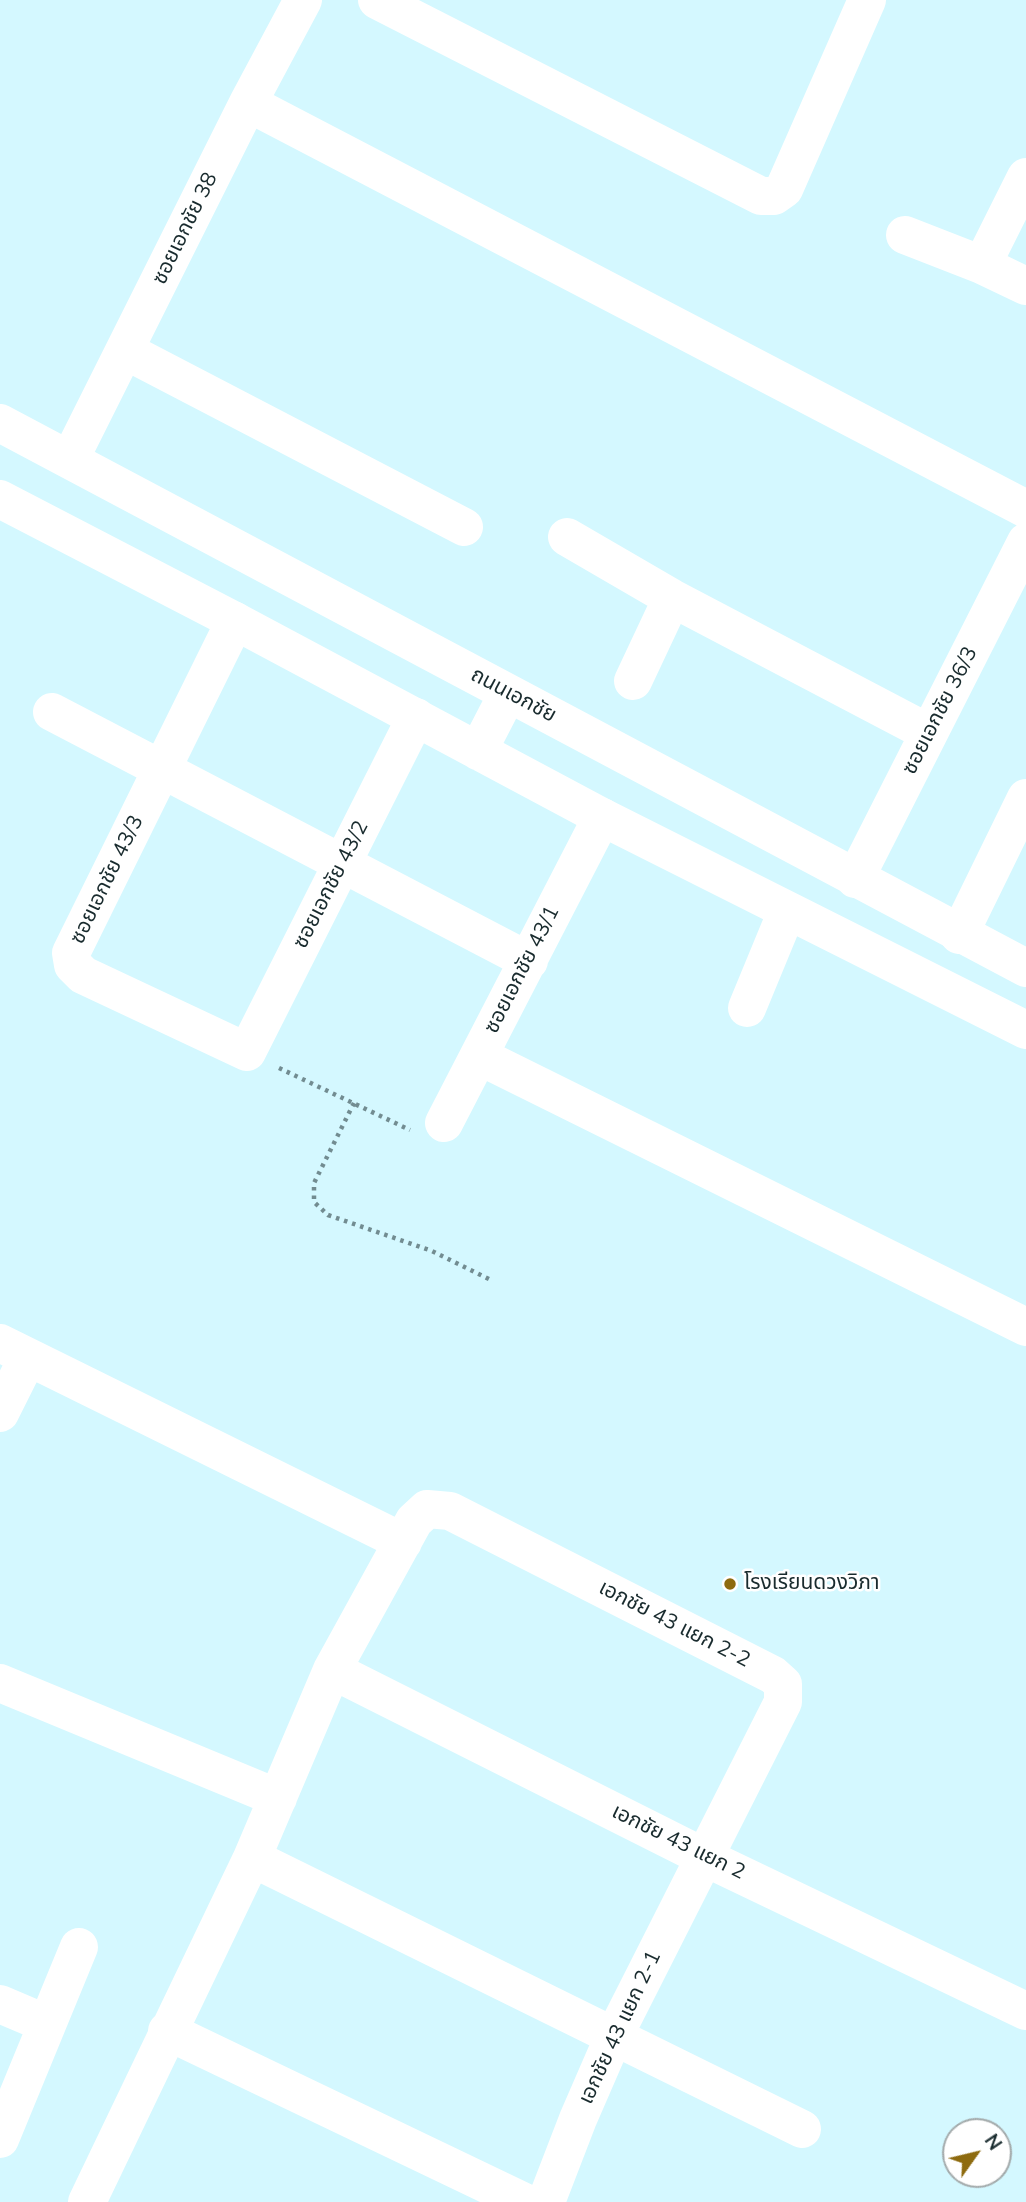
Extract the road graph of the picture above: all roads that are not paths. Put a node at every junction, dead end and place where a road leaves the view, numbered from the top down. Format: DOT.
graph roads {
  1 [pos="303,0"];
  2 [pos="377,0"];
  3 [pos="861,2"];
  4 [pos="248,103"];
  5 [pos="1026,177"];
  6 [pos="905,235"];
  7 [pos="982,265"];
  8 [pos="1026,286"];
  9 [pos="126,351"];
  10 [pos="0,423"];
  11 [pos="70,459"];
  12 [pos="0,499"];
  13 [pos="1026,509"];
  14 [pos="464,527"];
  15 [pos="567,537"];
  16 [pos="1026,542"];
  17 [pos="672,598"];
  18 [pos="236,621"];
  19 [pos="633,681"];
  20 [pos="508,693"];
  21 [pos="52,712"];
  22 [pos="416,717"];
  23 [pos="929,733"];
  24 [pos="478,751"];
  25 [pos="162,769"];
  26 [pos="1026,798"];
  27 [pos="602,817"];
  28 [pos="343,863"];
  29 [pos="855,879"];
  30 [pos="787,911"];
  31 [pos="959,934"];
  32 [pos="529,961"];
  33 [pos="1026,968"];
  34 [pos="747,1008"];
  35 [pos="1026,1030"];
  36 [pos="247,1052"];
  37 [pos="480,1056"];
  38 [pos="444,1124"];
  39 [pos="1026,1327"];
  40 [pos="14,1350"];
  41 [pos="0,1413"];
  42 [pos="402,1542"];
  43 [pos="332,1670"];
  44 [pos="0,1683"];
  45 [pos="278,1798"];
  46 [pos="704,1857"];
  47 [pos="252,1858"];
  48 [pos="79,1947"];
  49 [pos="0,2004"];
  50 [pos="1026,2011"];
  51 [pos="47,2024"];
  52 [pos="167,2031"];
  53 [pos="614,2036"];
  54 [pos="802,2129"];
  55 [pos="0,2138"];
  56 [pos="87,2202"];
  57 [pos="524,2202"];
  58 [pos="546,2202"];
  1 -- 4 [label="street, ซอยเอกชัย 38"];
  2 -- 3 [label="street"];
  4 -- 9 [label="street, ซอยเอกชัย 38"];
  4 -- 13 [label="street"];
  5 -- 7 [label="street"];
  6 -- 7 [label="street"];
  7 -- 8 [label="street"];
  9 -- 11 [label="street, ซอยเอกชัย 38"];
  9 -- 14 [label="street"];
  10 -- 11 [label="street, ถนนเอกชัย"];
  11 -- 20 [label="street, ถนนเอกชัย"];
  12 -- 18 [label="street"];
  15 -- 17 [label="street"];
  16 -- 23 [label="street, ซอยเอกชัย 36/3"];
  17 -- 19 [label="street"];
  17 -- 23 [label="street"];
  18 -- 22 [label="street"];
  18 -- 25 [label="street, ซอยเอกชัย 43/3"];
  20 -- 24 [label="street"];
  20 -- 29 [label="street, ถนนเอกชัย"];
  21 -- 25 [label="street"];
  22 -- 24 [label="street"];
  22 -- 28 [label="street, ซอยเอกชัย 43/2"];
  23 -- 29 [label="street, ซอยเอกชัย 36/3"];
  24 -- 27 [label="street"];
  25 -- 28 [label="street"];
  25 -- 36 [label="street, ซอยเอกชัย 43/3"];
  26 -- 31 [label="street"];
  27 -- 30 [label="street"];
  27 -- 32 [label="street, ซอยเอกชัย 43/1"];
  28 -- 32 [label="street"];
  28 -- 36 [label="street, ซอยเอกชัย 43/2"];
  29 -- 31 [label="street, ถนนเอกชัย"];
  30 -- 34 [label="street"];
  30 -- 35 [label="street"];
  31 -- 33 [label="street, ถนนเอกชัย"];
  32 -- 37 [label="street, ซอยเอกชัย 43/1"];
  37 -- 38 [label="street, ซอยเอกชัย 43/1"];
  37 -- 39 [label="street"];
  40 -- 41 [label="street"];
  40 -- 42 [label="street"];
  42 -- 43 [label="street"];
  42 -- 46 [label="street, เอกชัย 43 แยก 2-2"];
  43 -- 45 [label="street"];
  43 -- 46 [label="street, เอกชัย 43 แยก 2"];
  44 -- 45 [label="street"];
  45 -- 47 [label="street"];
  46 -- 50 [label="street, เอกชัย 43 แยก 2"];
  46 -- 53 [label="street, เอกชัย 43 แยก 2-1"];
  47 -- 52 [label="street"];
  47 -- 53 [label="street"];
  48 -- 51 [label="street"];
  49 -- 51 [label="street"];
  51 -- 55 [label="street"];
  52 -- 56 [label="street"];
  52 -- 57 [label="street"];
  53 -- 54 [label="street"];
  53 -- 58 [label="street, เอกชัย 43 แยก 2-1"];
}
